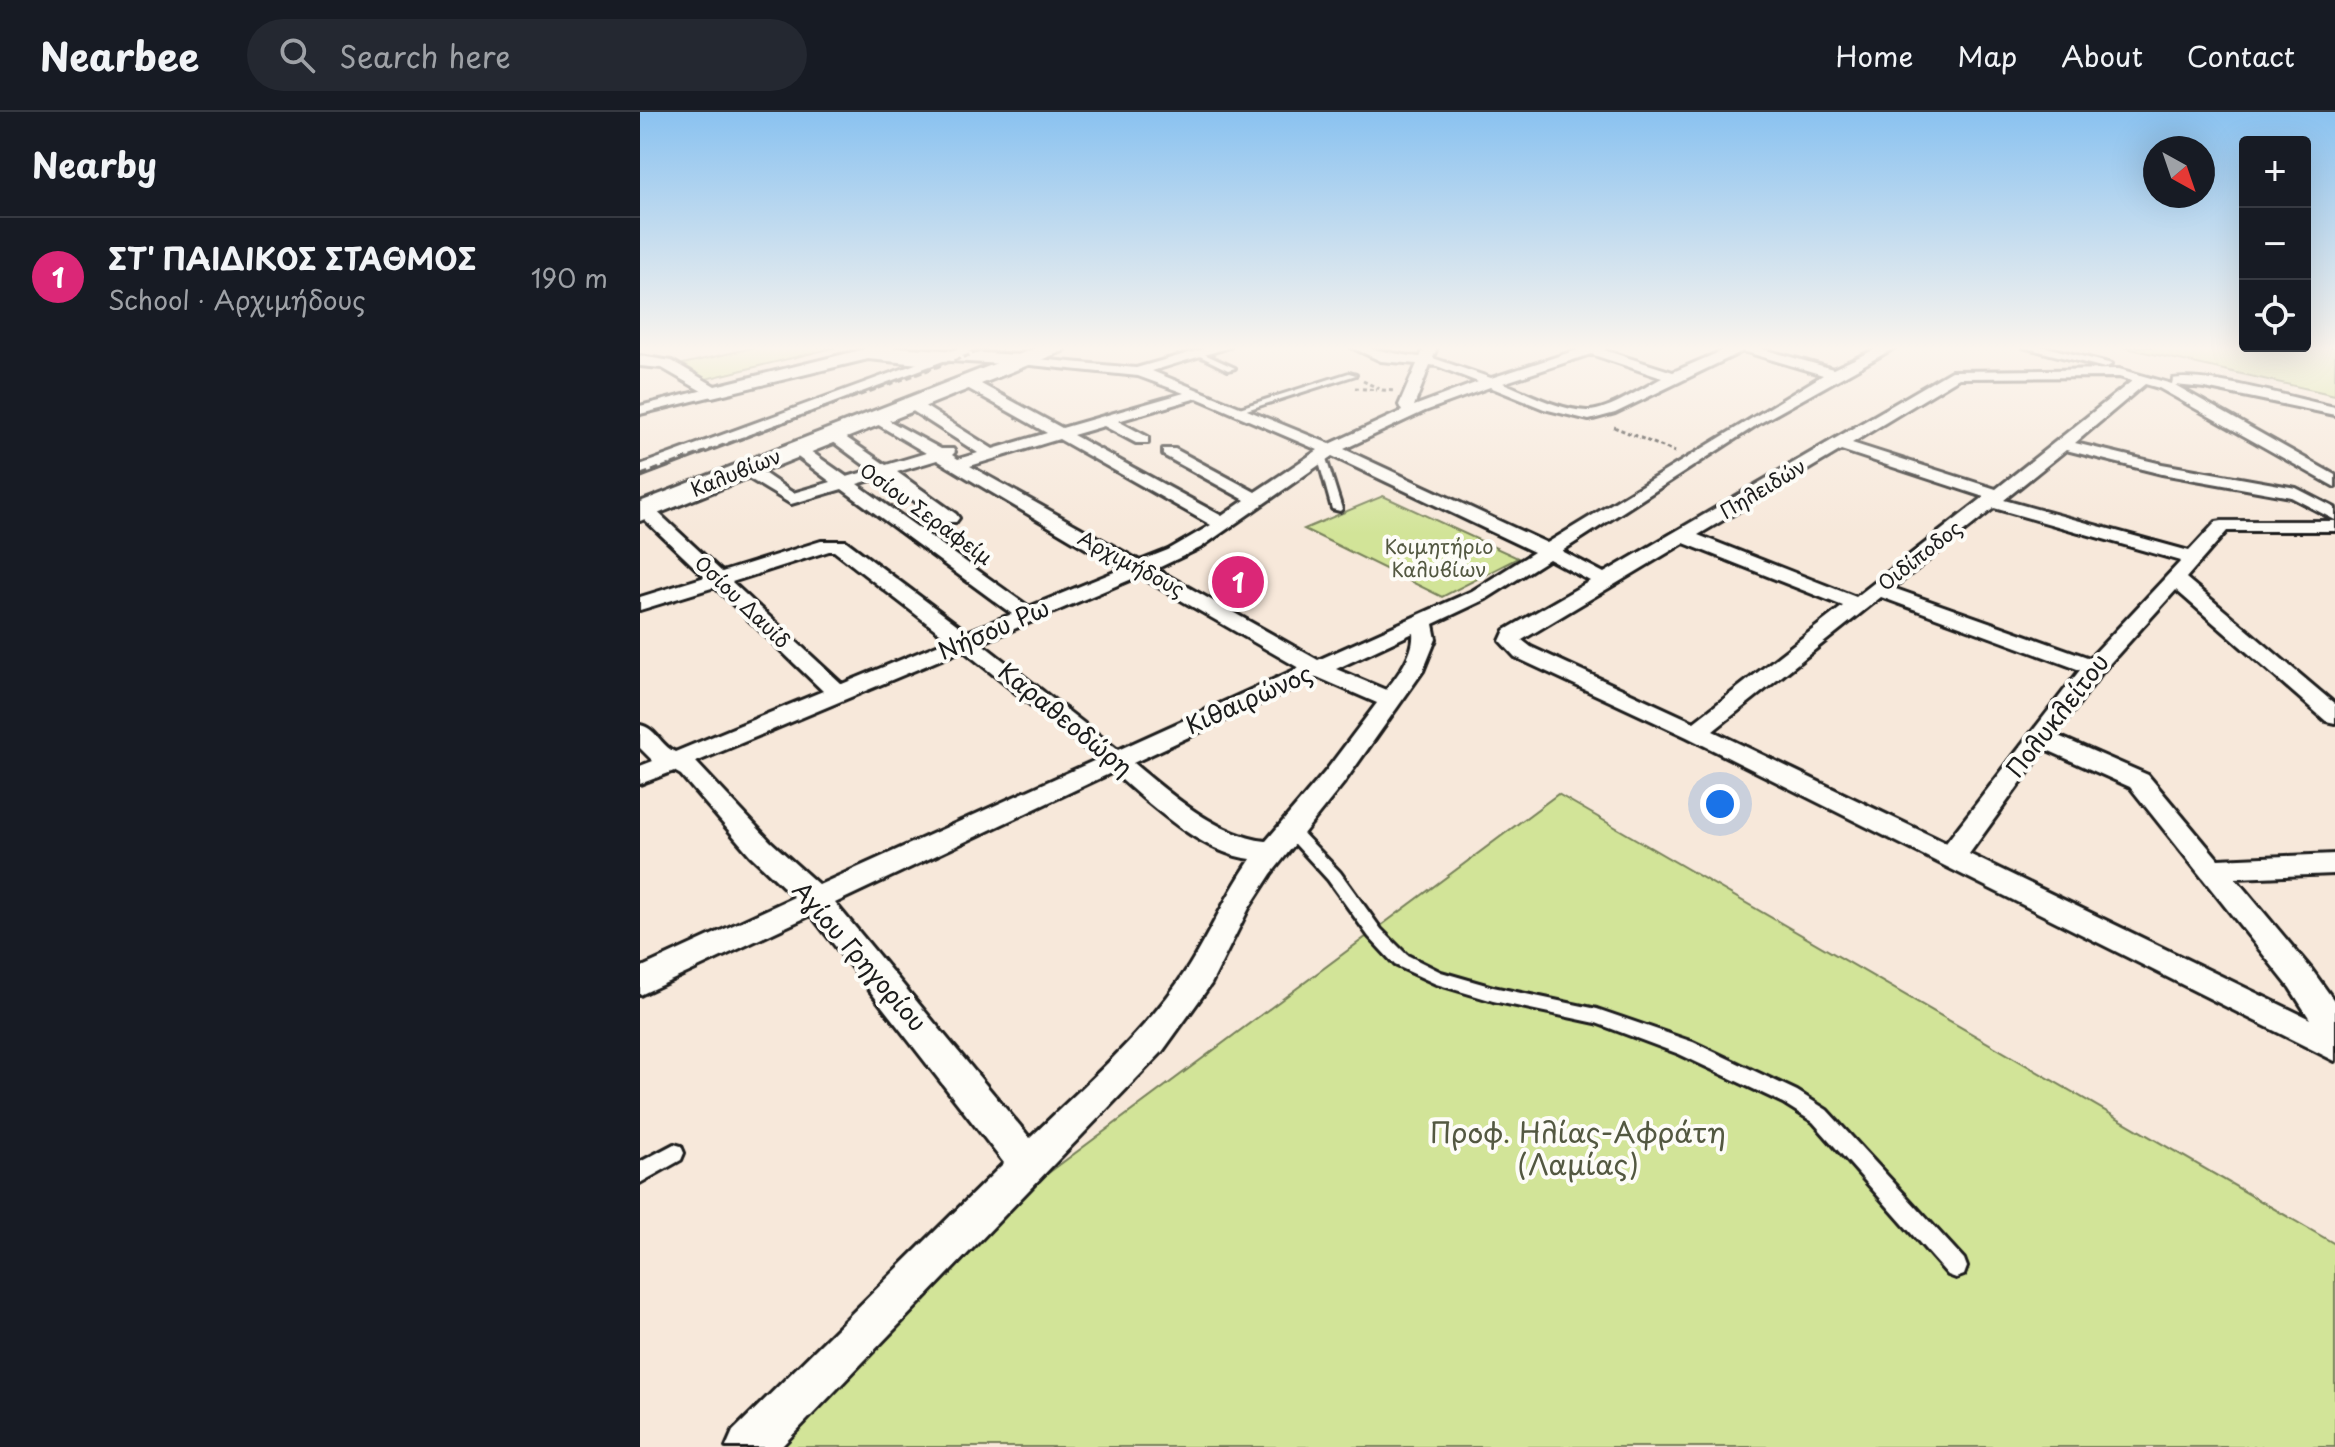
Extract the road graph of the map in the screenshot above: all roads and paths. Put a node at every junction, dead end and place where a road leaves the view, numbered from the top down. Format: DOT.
graph roads {
  1 [pos="803,409"];
  2 [pos="894,409"];
  3 [pos="920,409"];
  4 [pos="1016,409"];
  5 [pos="1141,409"];
  6 [pos="1406,409"];
  7 [pos="1422,409"];
  8 [pos="1562,409"];
  9 [pos="1611,409"];
  10 [pos="1776,409"];
  11 [pos="1894,409"];
  12 [pos="2106,409"];
  13 [pos="2209,409"];
  14 [pos="2231,409"];
  15 [pos="1237,410"];
  16 [pos="1411,414"];
  17 [pos="1589,416"];
  18 [pos="875,417"];
  19 [pos="1104,420"];
  20 [pos="1058,433"];
  21 [pos="833,435"];
  22 [pos="1142,440"];
  23 [pos="2068,441"];
  24 [pos="1838,444"];
  25 [pos="797,449"];
  26 [pos="984,449"];
  27 [pos="1169,452"];
  28 [pos="1326,453"];
  29 [pos="1694,459"];
  30 [pos="946,460"];
  31 [pos="2335,467"];
  32 [pos="746,469"];
  33 [pos="640,471"];
  34 [pos="883,471"];
  35 [pos="845,483"];
  36 [pos="2335,484"];
  37 [pos="1993,498"];
  38 [pos="1256,499"];
  39 [pos="1337,509"];
  40 [pos="643,511"];
  41 [pos="2335,515"];
  42 [pos="950,518"];
  43 [pos="1223,524"];
  44 [pos="2335,526"];
  45 [pos="1684,536"];
  46 [pos="1550,551"];
  47 [pos="2192,558"];
  48 [pos="1140,568"];
  49 [pos="718,579"];
  50 [pos="2175,579"];
  51 [pos="1605,581"];
  52 [pos="1878,589"];
  53 [pos="640,604"];
  54 [pos="1858,605"];
  55 [pos="1028,616"];
  56 [pos="1422,623"];
  57 [pos="967,642"];
  58 [pos="2094,667"];
  59 [pos="1317,669"];
  60 [pos="839,694"];
  61 [pos="1392,701"];
  62 [pos="2335,716"];
  63 [pos="640,732"];
  64 [pos="1696,732"];
  65 [pos="2039,737"];
  66 [pos="1115,760"];
  67 [pos="674,762"];
  68 [pos="640,776"];
  69 [pos="1282,841"];
  70 [pos="1950,859"];
  71 [pos="2335,864"];
  72 [pos="2212,869"];
  73 [pos="815,899"];
  74 [pos="640,982"];
  75 [pos="2335,1029"];
  76 [pos="2335,1047"];
  77 [pos="674,1153"];
  78 [pos="1029,1164"];
  79 [pos="640,1173"];
  80 [pos="1956,1267"];
  81 [pos="749,1447"];
  1 -- 33 [label="street"];
  2 -- 18 [label="main road, Καλυβίων"];
  3 -- 26 [label="street"];
  4 -- 20 [label="street"];
  5 -- 19 [label="street"];
  6 -- 16 [label="street"];
  7 -- 16 [label="street, Νήσου Ρω"];
  8 -- 17 [label="street"];
  9 -- 17 [label="street"];
  10 -- 29 [label="street, Κιθαιρώνος"];
  11 -- 24 [label="street, Πηλειδών"];
  12 -- 23 [label="street, Οιδίποδος"];
  13 -- 36 [label="street, Πηλειδών"];
  14 -- 31 [label="street"];
  15 -- 28 [label="street"];
  16 -- 28 [label="street, Νήσου Ρω"];
  17 -- 29 [label="path"];
  18 -- 21 [label="main road, Καλυβίων"];
  18 -- 30 [label="street, Αρχιμήδους"];
  19 -- 20 [label="street"];
  19 -- 22 [label="street"];
  20 -- 26 [label="street"];
  20 -- 43 [label="street"];
  21 -- 25 [label="main road, Καλυβίων"];
  21 -- 34 [label="street"];
  23 -- 36 [label="street"];
  23 -- 37 [label="street, Οιδίποδος"];
  23 -- 41 [label="street"];
  24 -- 37 [label="street"];
  24 -- 45 [label="street, Πηλειδών"];
  25 -- 32 [label="main road, Καλυβίων"];
  25 -- 35 [label="street, Οσίου Σεραφείμ"];
  26 -- 30 [label="street"];
  27 -- 38 [label="street"];
  28 -- 38 [label="street, Νήσου Ρω"];
  28 -- 39 [label="lane"];
  28 -- 46 [label="street"];
  29 -- 46 [label="street, Κιθαιρώνος"];
  30 -- 34 [label="street"];
  30 -- 48 [label="street, Αρχιμήδους"];
  32 -- 35 [label="street"];
  32 -- 40 [label="main road, Καλυβίων"];
  34 -- 35 [label="street"];
  34 -- 42 [label="street"];
  35 -- 55 [label="street, Οσίου Σεραφείμ"];
  37 -- 47 [label="street"];
  37 -- 52 [label="street, Οιδίποδος"];
  38 -- 43 [label="street, Νήσου Ρω"];
  40 -- 49 [label="street, Οσίου Δαυίδ"];
  43 -- 48 [label="street, Νήσου Ρω"];
  44 -- 47 [label="street"];
  45 -- 51 [label="street, Πηλειδών"];
  45 -- 54 [label="street"];
  46 -- 51 [label="street"];
  46 -- 56 [label="street, Κιθαιρώνος"];
  47 -- 50 [label="street"];
  48 -- 55 [label="street, Νήσου Ρω"];
  48 -- 59 [label="street, Αρχιμήδους"];
  49 -- 53 [label="street"];
  49 -- 57 [label="street, Καραθεοδώρη"];
  49 -- 60 [label="street, Οσίου Δαυίδ"];
  50 -- 58 [label="street, Πολυκλείτου"];
  50 -- 62 [label="street"];
  51 -- 64 [label="street, Πηλειδών"];
  52 -- 54 [label="street, Οιδίποδος"];
  52 -- 58 [label="street"];
  54 -- 64 [label="street, Οιδίποδος"];
  55 -- 57 [label="street, Νήσου Ρω"];
  56 -- 59 [label="street, Κιθαιρώνος"];
  56 -- 61 [label="street"];
  57 -- 60 [label="street, Νήσου Ρω"];
  57 -- 66 [label="street, Καραθεοδώρη"];
  58 -- 65 [label="street, Πολυκλείτου"];
  59 -- 61 [label="street, Αρχιμήδους"];
  59 -- 66 [label="street, Κιθαιρώνος"];
  60 -- 67 [label="street, Νήσου Ρω"];
  61 -- 69 [label="street"];
  63 -- 67 [label="street, Αγίου Γρηγορίου"];
  64 -- 70 [label="street"];
  65 -- 70 [label="street, Πολυκλείτου"];
  65 -- 72 [label="street"];
  66 -- 69 [label="street, Καραθεοδώρη"];
  66 -- 73 [label="street, Κιθαιρώνος"];
  67 -- 68 [label="street, Νήσου Ρω"];
  67 -- 73 [label="street, Αγίου Γρηγορίου"];
  69 -- 78 [label="street"];
  69 -- 80 [label="lane"];
  70 -- 76 [label="street"];
  71 -- 72 [label="street"];
  72 -- 75 [label="street"];
  73 -- 74 [label="street, Κιθαιρώνος"];
  73 -- 78 [label="street, Αγίου Γρηγορίου"];
  77 -- 79 [label="lane"];
  78 -- 81 [label="street"];
}
